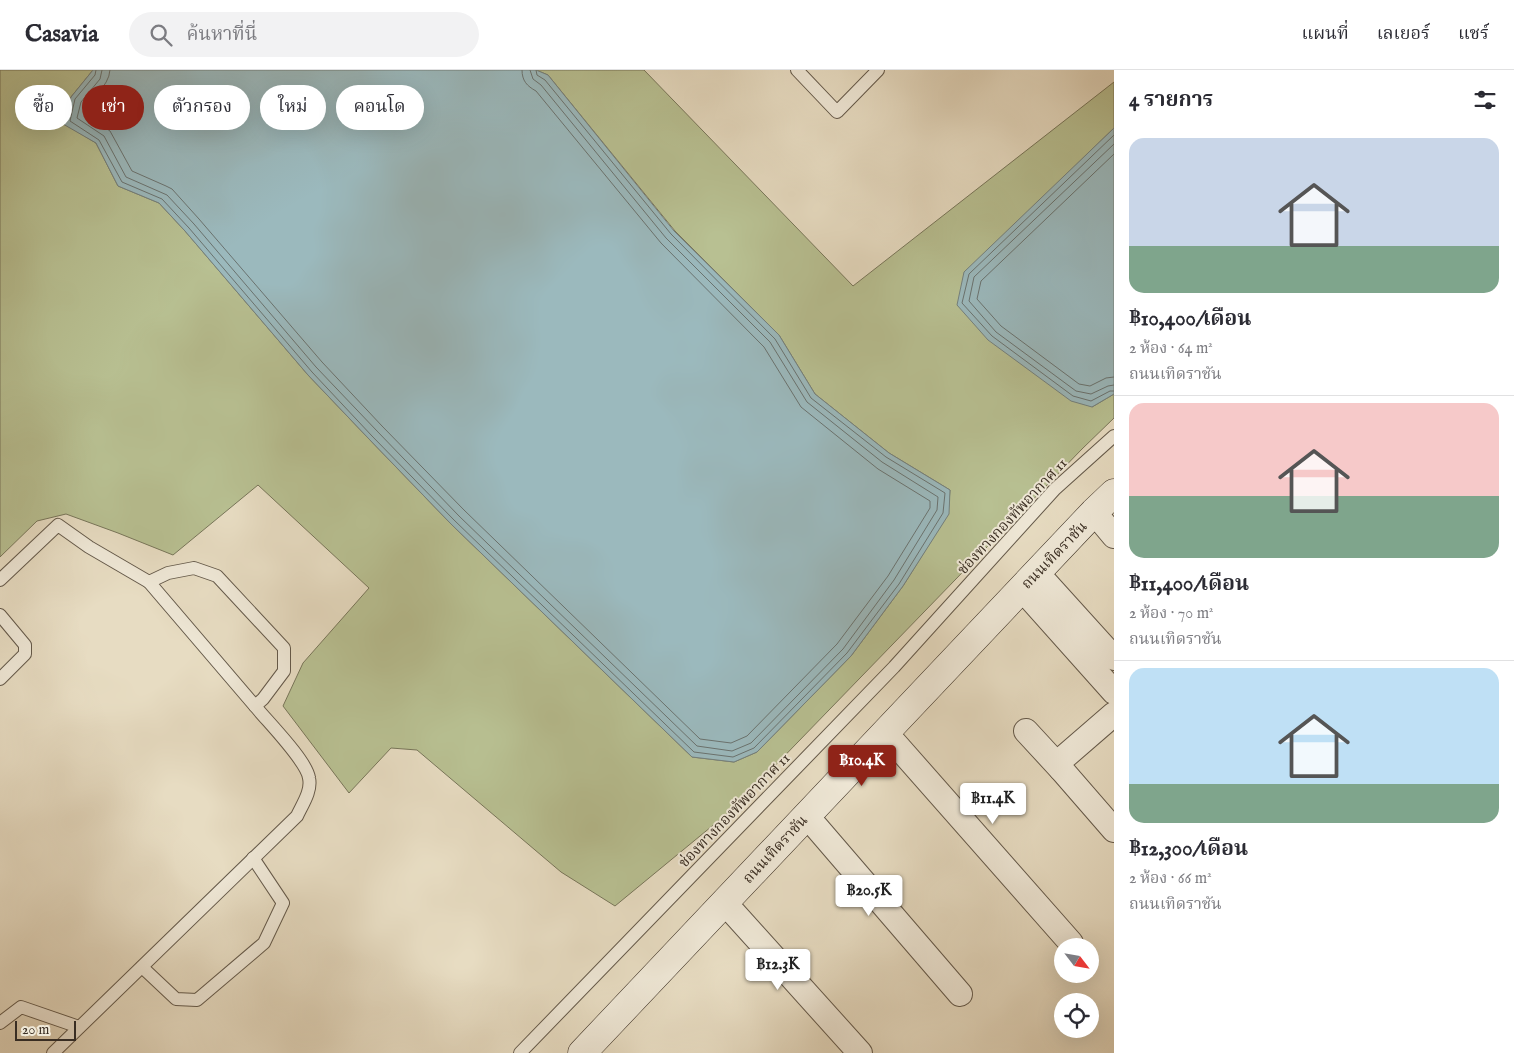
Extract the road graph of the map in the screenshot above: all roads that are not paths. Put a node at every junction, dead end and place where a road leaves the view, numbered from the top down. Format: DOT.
graph roads {
  1 [pos="797,70"];
  2 [pos="878,70"];
  3 [pos="1114,436"];
  4 [pos="1114,493"];
  5 [pos="1094,512"];
  6 [pos="1114,536"];
  7 [pos="0,580"];
  8 [pos="1029,581"];
  9 [pos="149,582"];
  10 [pos="0,615"];
  11 [pos="1114,658"];
  12 [pos="0,679"];
  13 [pos="1114,692"];
  14 [pos="255,706"];
  15 [pos="1114,714"];
  16 [pos="1026,731"];
  17 [pos="885,732"];
  18 [pos="1061,768"];
  19 [pos="806,815"];
  20 [pos="1114,830"];
  21 [pos="253,858"];
  22 [pos="724,902"];
  23 [pos="1067,938"];
  24 [pos="142,967"];
  25 [pos="960,994"];
  26 [pos="0,1023"];
  27 [pos="79,1028"];
  28 [pos="53,1053"];
  29 [pos="520,1053"];
  30 [pos="582,1053"];
  31 [pos="860,1053"];
  1 -- 2 [label="lane"];
  3 -- 29 [label="lane, ช่องทางกองทัพอากาศ 11"];
  4 -- 5 [label="street, ถนนเทิดราชัน"];
  5 -- 6 [label="street"];
  5 -- 8 [label="street, ถนนเทิดราชัน"];
  7 -- 9 [label="lane"];
  8 -- 11 [label="street"];
  8 -- 13 [label="street"];
  8 -- 17 [label="street, ถนนเทิดราชัน"];
  9 -- 14 [label="lane"];
  9 -- 14 [label="lane"];
  10 -- 12 [label="lane"];
  14 -- 21 [label="lane"];
  15 -- 18 [label="street"];
  16 -- 18 [label="street"];
  17 -- 19 [label="street, ถนนเทิดราชัน"];
  17 -- 23 [label="street"];
  18 -- 20 [label="street"];
  19 -- 22 [label="street, ถนนเทิดราชัน"];
  19 -- 25 [label="street"];
  21 -- 24 [label="lane"];
  21 -- 24 [label="lane"];
  22 -- 30 [label="street, ถนนเทิดราชัน"];
  22 -- 31 [label="street"];
  24 -- 27 [label="lane"];
  26 -- 27 [label="lane"];
  27 -- 28 [label="lane"];
}
